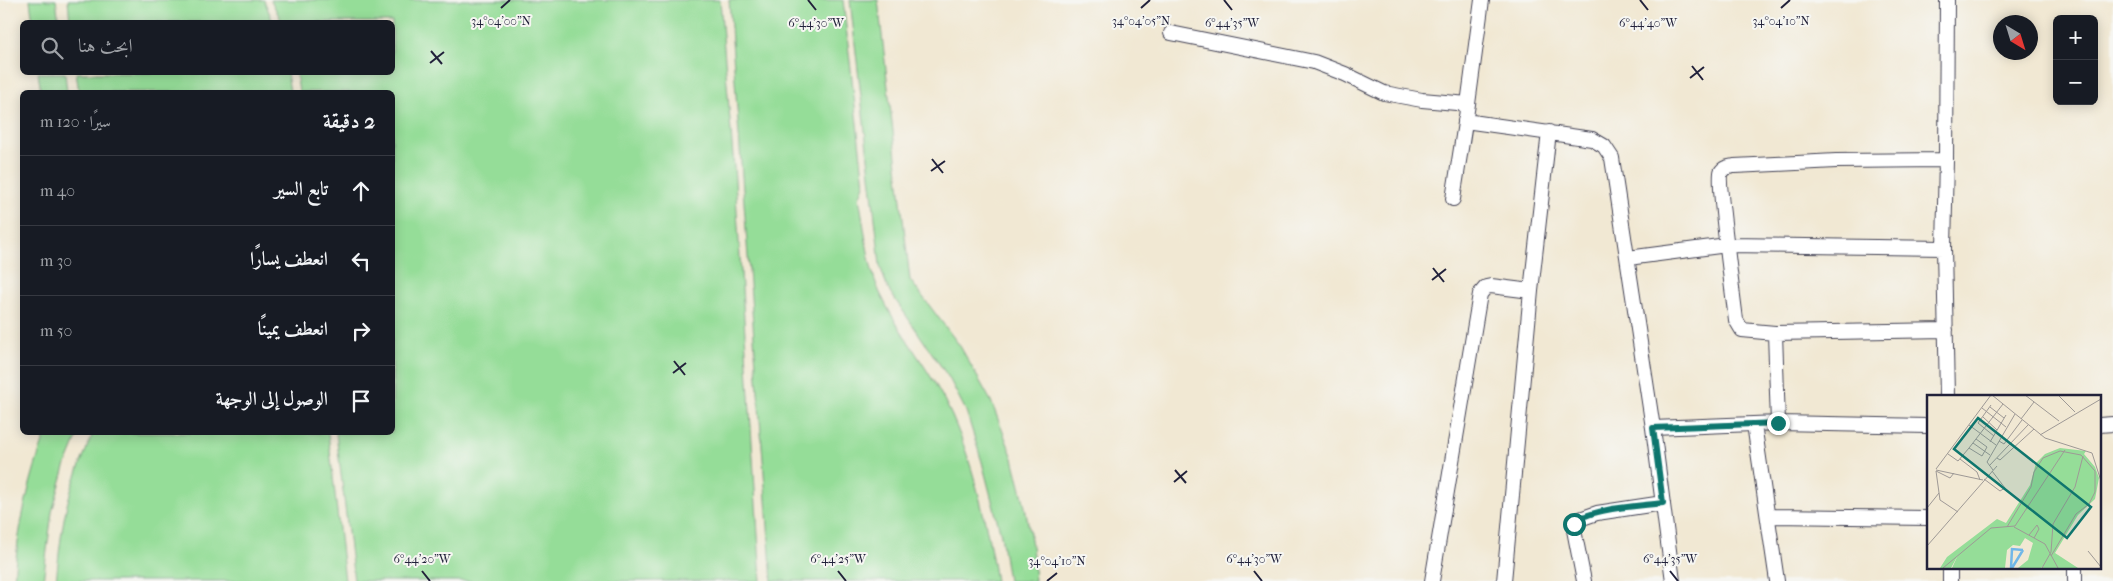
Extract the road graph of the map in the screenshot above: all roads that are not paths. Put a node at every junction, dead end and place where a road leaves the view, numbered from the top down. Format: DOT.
graph roads {
  1 [pos="1482,0"];
  2 [pos="1947,0"];
  3 [pos="1171,33"];
  4 [pos="1468,104"];
  5 [pos="1465,122"];
  6 [pos="1549,132"];
  7 [pos="1946,160"];
  8 [pos="1453,199"];
  9 [pos="1727,245"];
  10 [pos="1944,248"];
  11 [pos="1628,258"];
  12 [pos="1531,291"];
  13 [pos="1946,330"];
  14 [pos="1775,333"];
  15 [pos="1948,395"];
  16 [pos="1778,423"];
  17 [pos="1754,424"];
  18 [pos="2100,424"];
  19 [pos="2113,424"];
  20 [pos="1927,426"];
  21 [pos="1653,428"];
  22 [pos="1663,503"];
  23 [pos="1768,516"];
  24 [pos="1927,518"];
  25 [pos="1950,568"];
  26 [pos="2075,568"];
  27 [pos="1432,581"];
  28 [pos="1504,581"];
  29 [pos="1584,581"];
  30 [pos="1673,581"];
  31 [pos="1777,581"];
  32 [pos="1950,581"];
  33 [pos="2075,581"];
  1 -- 4 [label="street"];
  2 -- 7 [label="street"];
  3 -- 4 [label="street"];
  4 -- 5 [label="street"];
  5 -- 6 [label="street"];
  5 -- 8 [label="street"];
  6 -- 11 [label="street"];
  6 -- 12 [label="street"];
  7 -- 9 [label="street"];
  7 -- 10 [label="street"];
  9 -- 10 [label="street"];
  9 -- 11 [label="street"];
  9 -- 14 [label="street"];
  10 -- 13 [label="street"];
  11 -- 21 [label="street"];
  12 -- 27 [label="street"];
  12 -- 28 [label="street"];
  13 -- 14 [label="street"];
  13 -- 15 [label="street"];
  14 -- 16 [label="street"];
  16 -- 17 [label="street"];
  16 -- 20 [label="street"];
  17 -- 21 [label="street"];
  17 -- 23 [label="street"];
  18 -- 19 [label="street"];
  21 -- 22 [label="street"];
  22 -- 29 [label="street"];
  22 -- 30 [label="street"];
  23 -- 24 [label="street"];
  23 -- 31 [label="street"];
  25 -- 32 [label="street"];
  26 -- 33 [label="street"];
}
